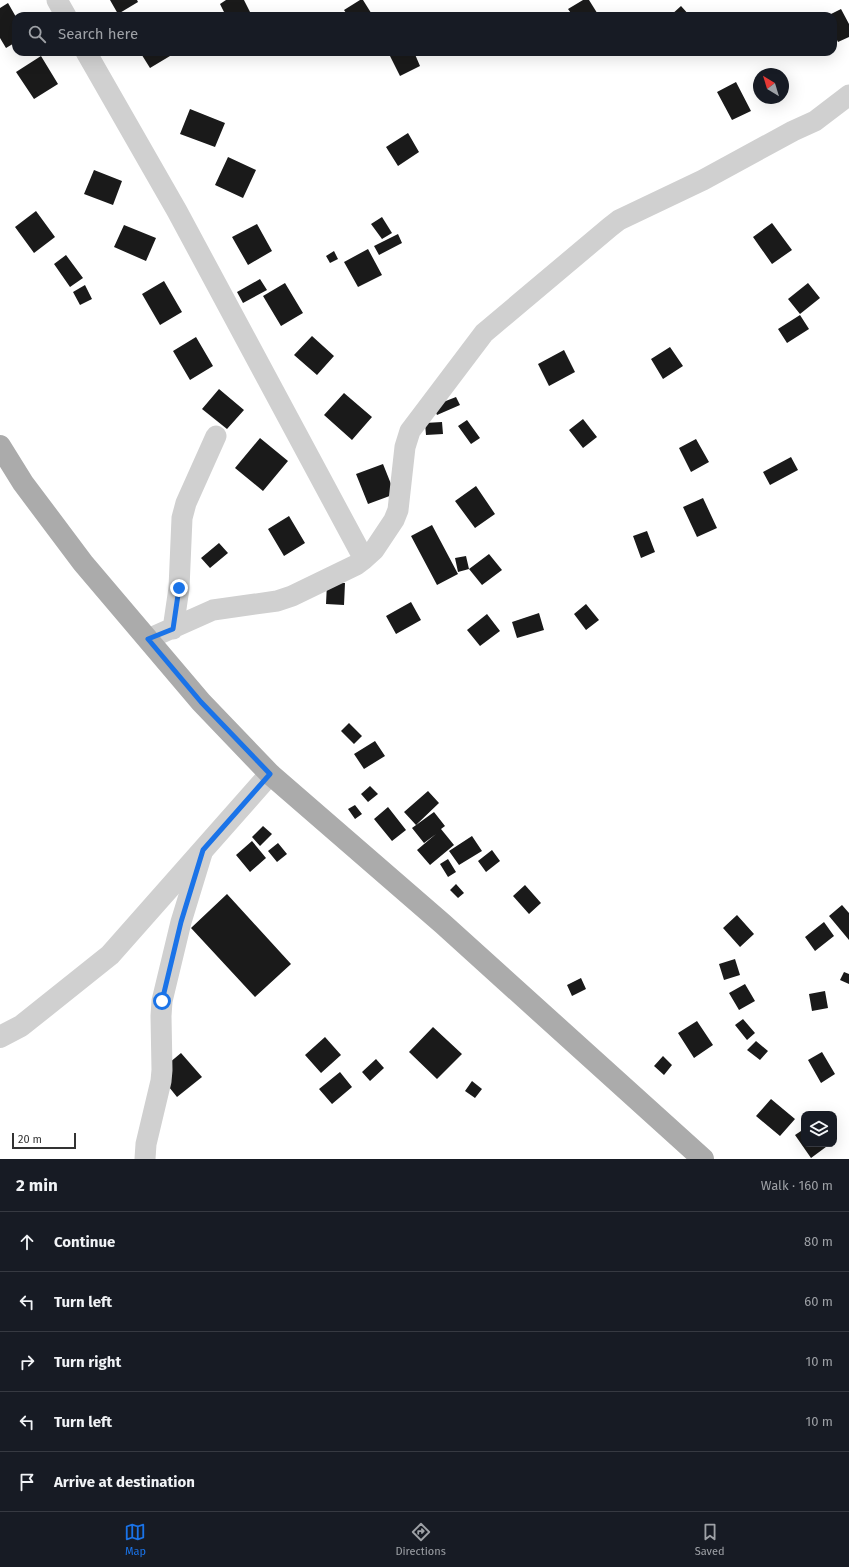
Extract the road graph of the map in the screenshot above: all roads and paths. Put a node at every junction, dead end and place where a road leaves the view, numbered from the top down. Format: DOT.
graph roads {
  1 [pos="56,0"];
  2 [pos="64,12"];
  3 [pos="88,56"];
  4 [pos="849,95"];
  5 [pos="216,436"];
  6 [pos="0,446"];
  7 [pos="364,559"];
  8 [pos="173,629"];
  9 [pos="148,639"];
  10 [pos="270,774"];
  11 [pos="203,850"];
  12 [pos="0,1038"];
  13 [pos="145,1159"];
  14 [pos="703,1159"];
  1 -- 2 [label="street"];
  3 -- 7 [label="street"];
  4 -- 7 [label="street"];
  5 -- 8 [label="street"];
  6 -- 9 [label="main road"];
  7 -- 8 [label="street"];
  8 -- 9 [label="street"];
  9 -- 10 [label="main road"];
  10 -- 11 [label="street"];
  10 -- 14 [label="main road"];
  11 -- 12 [label="street"];
  11 -- 13 [label="street"];
}
